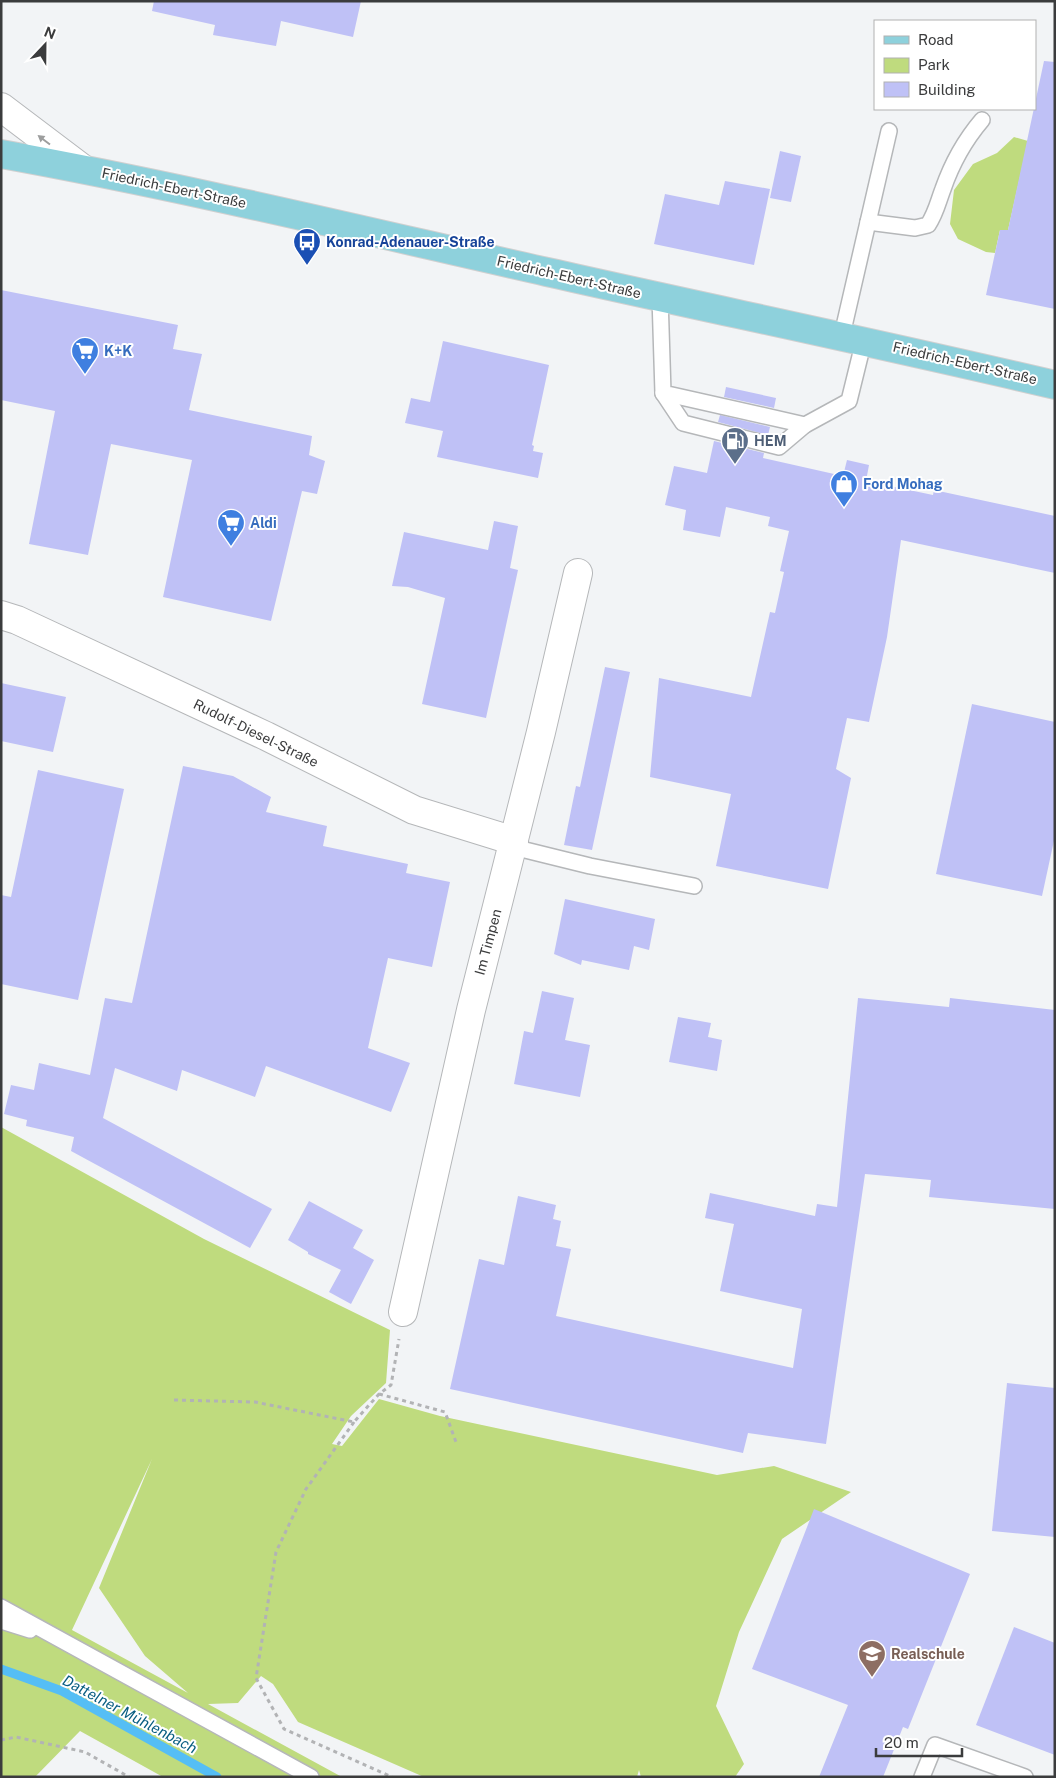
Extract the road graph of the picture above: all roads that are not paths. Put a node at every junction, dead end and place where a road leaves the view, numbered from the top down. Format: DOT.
graph roads {
  1 [pos="1,107"];
  2 [pos="982,120"];
  3 [pos="889,131"];
  4 [pos="1,154"];
  5 [pos="83,169"];
  6 [pos="868,222"];
  7 [pos="660,298"];
  8 [pos="853,337"];
  9 [pos="1055,385"];
  10 [pos="664,393"];
  11 [pos="805,425"];
  12 [pos="578,573"];
  13 [pos="1,615"];
  14 [pos="513,844"];
  15 [pos="694,886"];
  16 [pos="403,1312"];
  17 [pos="1,1607"];
  18 [pos="1,1621"];
  19 [pos="67,1642"];
  20 [pos="311,1777"];
  21 [pos="922,1777"];
  22 [pos="1025,1777"];
  5 -- 1 [label="street, Friedrich-Ebert-Straße, one-way"];
  2 -- 6 [label="lane"];
  3 -- 6 [label="lane"];
  4 -- 5 [label="main road, Friedrich-Ebert-Straße"];
  5 -- 7 [label="main road, Friedrich-Ebert-Straße"];
  6 -- 8 [label="lane"];
  7 -- 8 [label="main road, Friedrich-Ebert-Straße"];
  7 -- 10 [label="lane"];
  8 -- 9 [label="main road, Friedrich-Ebert-Straße"];
  8 -- 11 [label="lane"];
  10 -- 11 [label="lane"];
  10 -- 11 [label="lane"];
  12 -- 14 [label="street, Im Timpen"];
  13 -- 14 [label="street, Rudolf-Diesel-Straße"];
  14 -- 15 [label="lane"];
  14 -- 16 [label="street, Im Timpen"];
  17 -- 19 [label="lane"];
  18 -- 19 [label="lane"];
  19 -- 20 [label="lane"];
  21 -- 22 [label="lane"];
}
